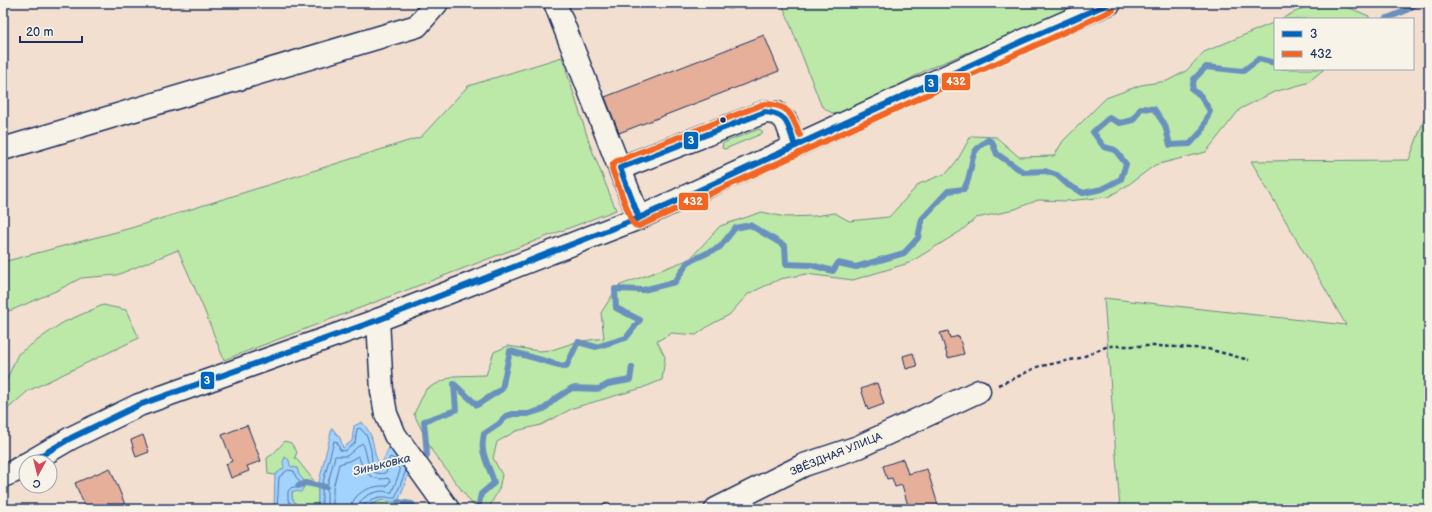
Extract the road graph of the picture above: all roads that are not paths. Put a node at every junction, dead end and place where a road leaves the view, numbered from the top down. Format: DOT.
graph roads {
  1 [pos="438,3"];
  2 [pos="555,3"];
  3 [pos="1110,3"];
  4 [pos="795,146"];
  5 [pos="3,149"];
  6 [pos="620,168"];
  7 [pos="639,218"];
  8 [pos="378,320"];
  9 [pos="979,391"];
  10 [pos="44,454"];
  11 [pos="18,469"];
  12 [pos="3,476"];
  13 [pos="448,509"];
  14 [pos="716,509"];
  1 -- 5 [label="street"];
  2 -- 6 [label="street"];
  3 -- 4 [label="street"];
  4 -- 6 [label="street"];
  4 -- 7 [label="street"];
  6 -- 7 [label="street"];
  7 -- 8 [label="street"];
  8 -- 10 [label="street"];
  8 -- 13 [label="street"];
  9 -- 14 [label="street, ЗВЁЗДНАЯ УЛИЦА"];
  11 -- 12 [label="street"];
}
